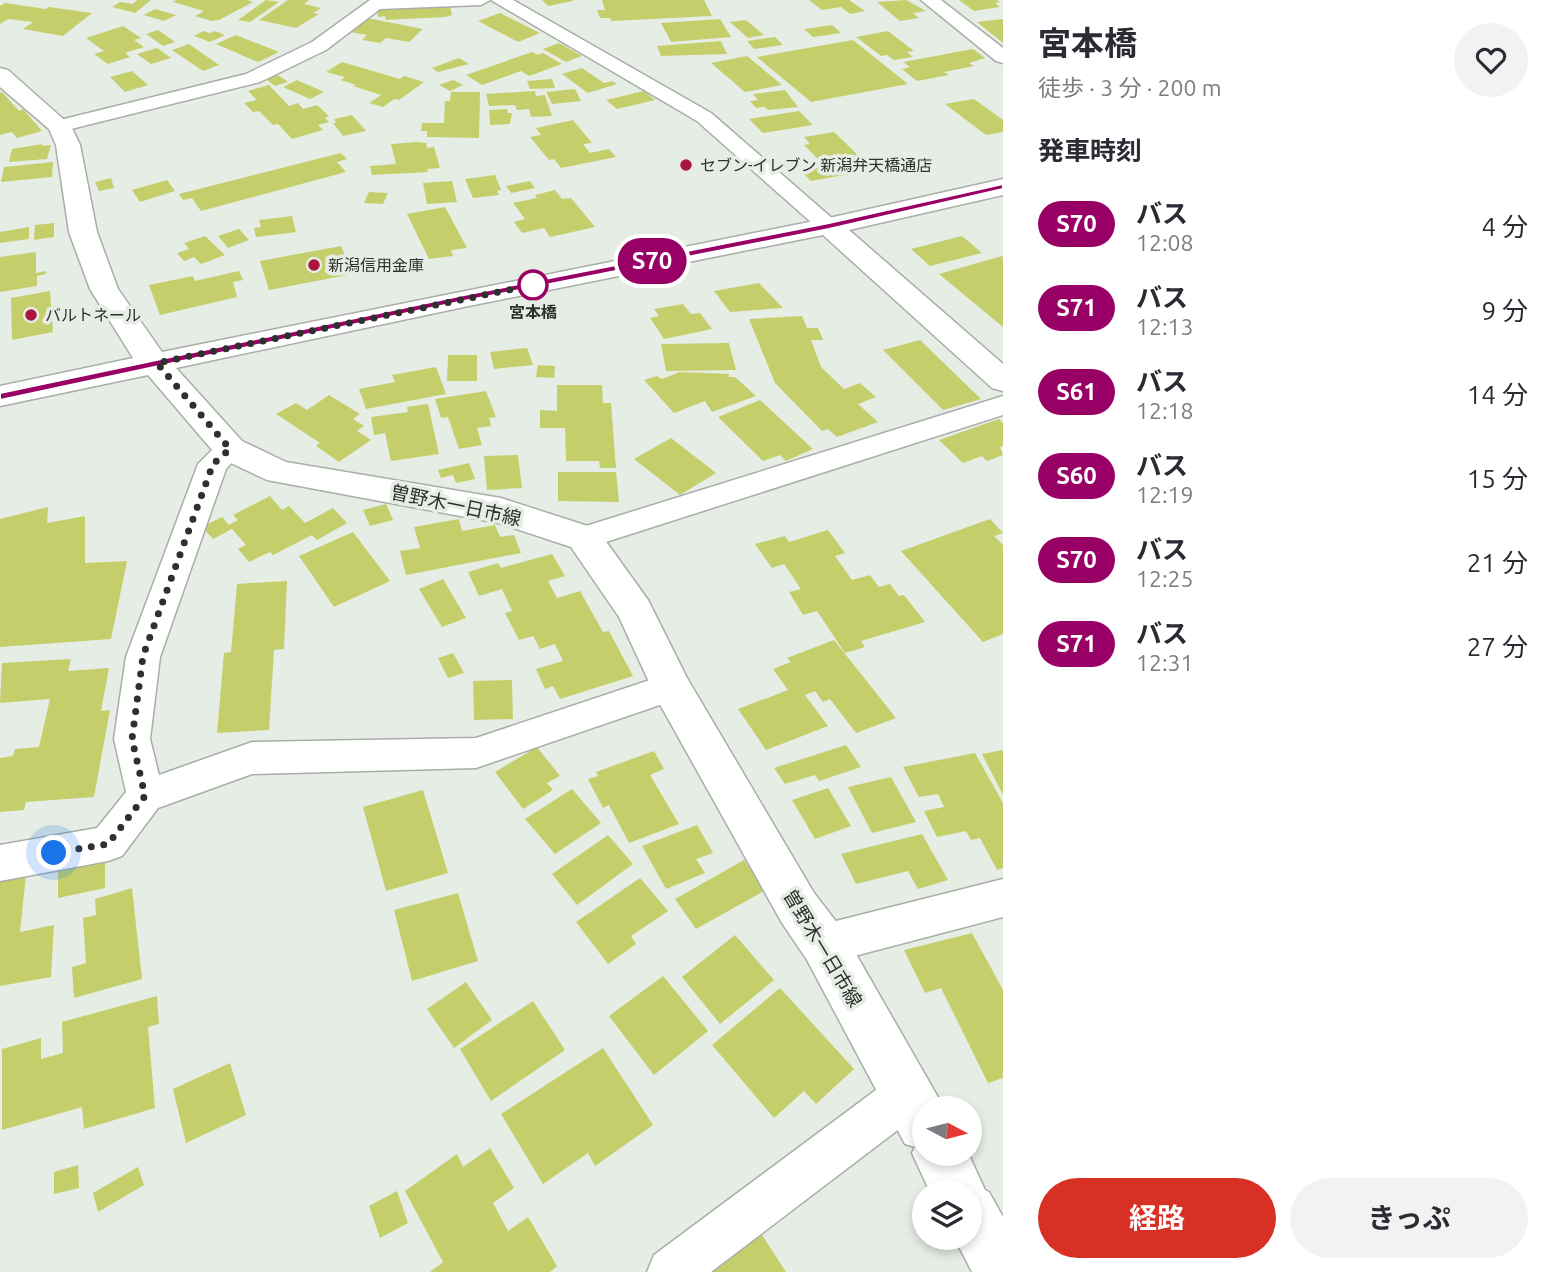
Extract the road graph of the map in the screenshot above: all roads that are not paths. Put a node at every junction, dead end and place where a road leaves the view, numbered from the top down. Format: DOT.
graph roads {
  1 [pos="481,0"];
  2 [pos="500,0"];
  3 [pos="930,0"];
  4 [pos="1003,57"];
  5 [pos="0,75"];
  6 [pos="59,126"];
  7 [pos="1003,187"];
  8 [pos="829,226"];
  9 [pos="157,363"];
  10 [pos="1003,381"];
  11 [pos="0,396"];
  12 [pos="1003,405"];
  13 [pos="230,449"];
  14 [pos="584,538"];
  15 [pos="671,687"];
  16 [pos="145,796"];
  17 [pos="0,863"];
  18 [pos="1003,898"];
  19 [pos="824,944"];
  20 [pos="912,1103"];
  21 [pos="912,1113"];
  22 [pos="982,1234"];
  23 [pos="671,1272"];
  24 [pos="1002,1272"];
  1 -- 6 [label="street"];
  2 -- 8 [label="street"];
  3 -- 4 [label="street"];
  5 -- 6 [label="main road"];
  6 -- 9 [label="main road, 曽野木一日市線"];
  7 -- 8 [label="main road"];
  8 -- 9 [label="main road"];
  8 -- 10 [label="main road"];
  9 -- 11 [label="main road"];
  9 -- 13 [label="main road, 曽野木一日市線"];
  12 -- 14 [label="street"];
  13 -- 14 [label="main road, 曽野木一日市線"];
  13 -- 16 [label="street"];
  14 -- 15 [label="main road, 曽野木一日市線"];
  15 -- 16 [label="street"];
  15 -- 19 [label="main road, 曽野木一日市線"];
  16 -- 17 [label="street"];
  18 -- 19 [label="street"];
  19 -- 20 [label="main road, 曽野木一日市線"];
  21 -- 23 [label="street"];
  22 -- 24 [label="main road"];
}
